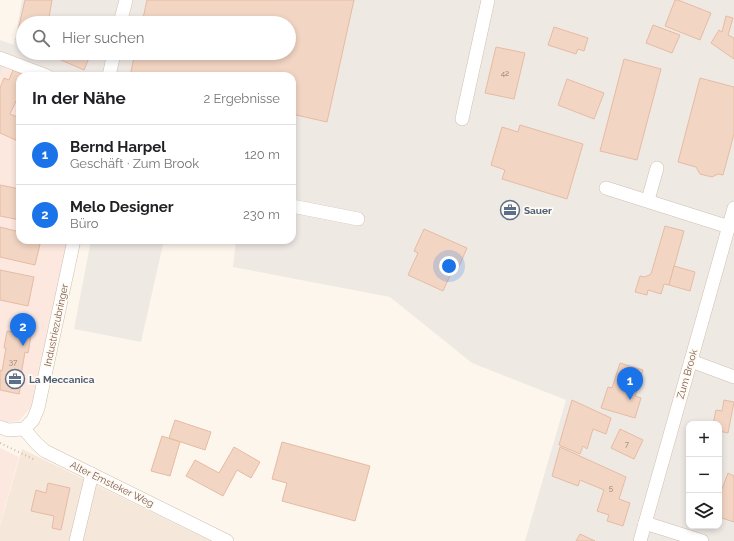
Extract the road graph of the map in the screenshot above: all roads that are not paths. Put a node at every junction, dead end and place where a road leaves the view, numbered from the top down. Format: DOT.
graph roads {
  1 [pos="126,0"];
  2 [pos="488,0"];
  3 [pos="122,16"];
  4 [pos="1,60"];
  5 [pos="112,60"];
  6 [pos="36,72"];
  7 [pos="110,72"];
  8 [pos="462,119"];
  9 [pos="657,168"];
  10 [pos="606,188"];
  11 [pos="648,200"];
  12 [pos="296,207"];
  13 [pos="732,218"];
  14 [pos="358,219"];
  15 [pos="73,244"];
  16 [pos="691,360"];
  17 [pos="734,378"];
  18 [pos="0,427"];
  19 [pos="24,430"];
  20 [pos="92,474"];
  21 [pos="645,523"];
  22 [pos="76,541"];
  23 [pos="227,541"];
  24 [pos="640,541"];
  25 [pos="702,541"];
  1 -- 3 [label="street"];
  2 -- 8 [label="street"];
  4 -- 6 [label="street"];
  5 -- 7 [label="street"];
  9 -- 11 [label="street"];
  10 -- 11 [label="street"];
  11 -- 13 [label="street"];
  12 -- 14 [label="street"];
  13 -- 16 [label="street, Zum Brook"];
  15 -- 19 [label="street, Industriezubringer"];
  16 -- 17 [label="street"];
  16 -- 21 [label="street, Zum Brook"];
  18 -- 19 [label="street"];
  19 -- 20 [label="street, Alter Emsteker Weg"];
  20 -- 22 [label="street"];
  20 -- 23 [label="street, Alter Emsteker Weg"];
  21 -- 24 [label="street, Zum Brook"];
  21 -- 25 [label="street"];
}
